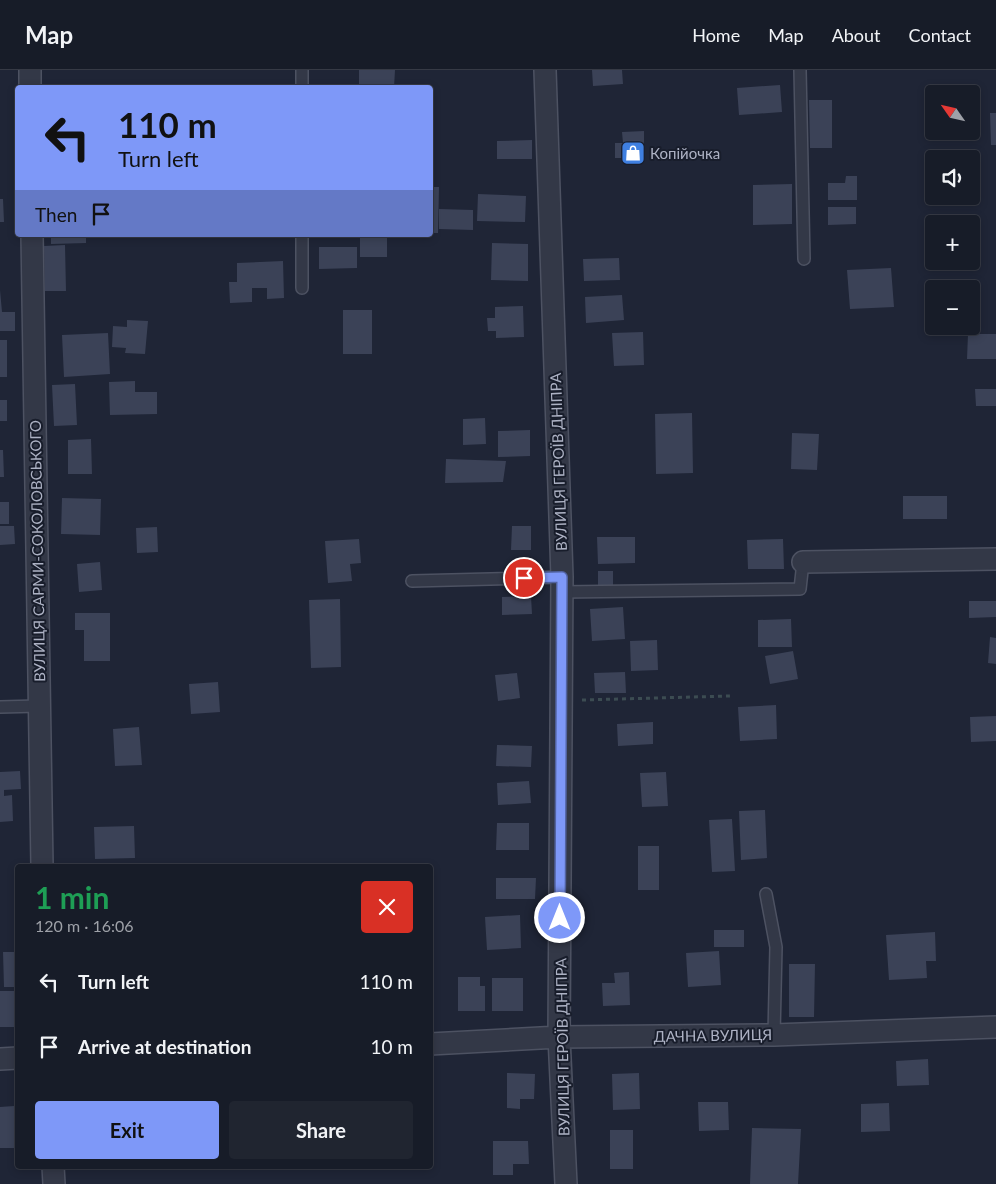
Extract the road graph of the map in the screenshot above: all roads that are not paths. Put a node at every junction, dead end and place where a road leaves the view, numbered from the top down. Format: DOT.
graph roads {
  1 [pos="30,70"];
  2 [pos="302,70"];
  3 [pos="545,70"];
  4 [pos="800,70"];
  5 [pos="30,85"];
  6 [pos="302,85"];
  7 [pos="32,237"];
  8 [pos="302,237"];
  9 [pos="804,259"];
  10 [pos="302,288"];
  11 [pos="996,558"];
  12 [pos="803,562"];
  13 [pos="412,581"];
  14 [pos="562,584"];
  15 [pos="39,706"];
  16 [pos="0,707"];
  17 [pos="42,864"];
  18 [pos="766,894"];
  19 [pos="996,1027"];
  20 [pos="774,1035"];
  21 [pos="559,1037"];
  22 [pos="433,1044"];
  23 [pos="15,1058"];
  24 [pos="0,1059"];
  25 [pos="53,1169"];
  26 [pos="54,1184"];
  27 [pos="566,1184"];
  1 -- 5 [label="street"];
  2 -- 6 [label="lane"];
  3 -- 14 [label="street, ВУЛИЦЯ ГЕРОЇВ ДНІПРА"];
  4 -- 9 [label="lane"];
  7 -- 15 [label="street, ВУЛИЦЯ САРМИ-СОКОЛОВСЬКОГО"];
  8 -- 10 [label="lane"];
  11 -- 12 [label="street"];
  12 -- 14 [label="lane"];
  13 -- 14 [label="lane"];
  14 -- 21 [label="street, ВУЛИЦЯ ГЕРОЇВ ДНІПРА"];
  15 -- 16 [label="lane"];
  15 -- 17 [label="street, ВУЛИЦЯ САРМИ-СОКОЛОВСЬКОГО"];
  18 -- 20 [label="lane"];
  19 -- 20 [label="street, ДАЧНА ВУЛИЦЯ"];
  20 -- 21 [label="street, ДАЧНА ВУЛИЦЯ"];
  21 -- 22 [label="street, ДАЧНА ВУЛИЦЯ"];
  21 -- 27 [label="street, ВУЛИЦЯ ГЕРОЇВ ДНІПРА"];
  23 -- 24 [label="street"];
  25 -- 26 [label="street"];
}
